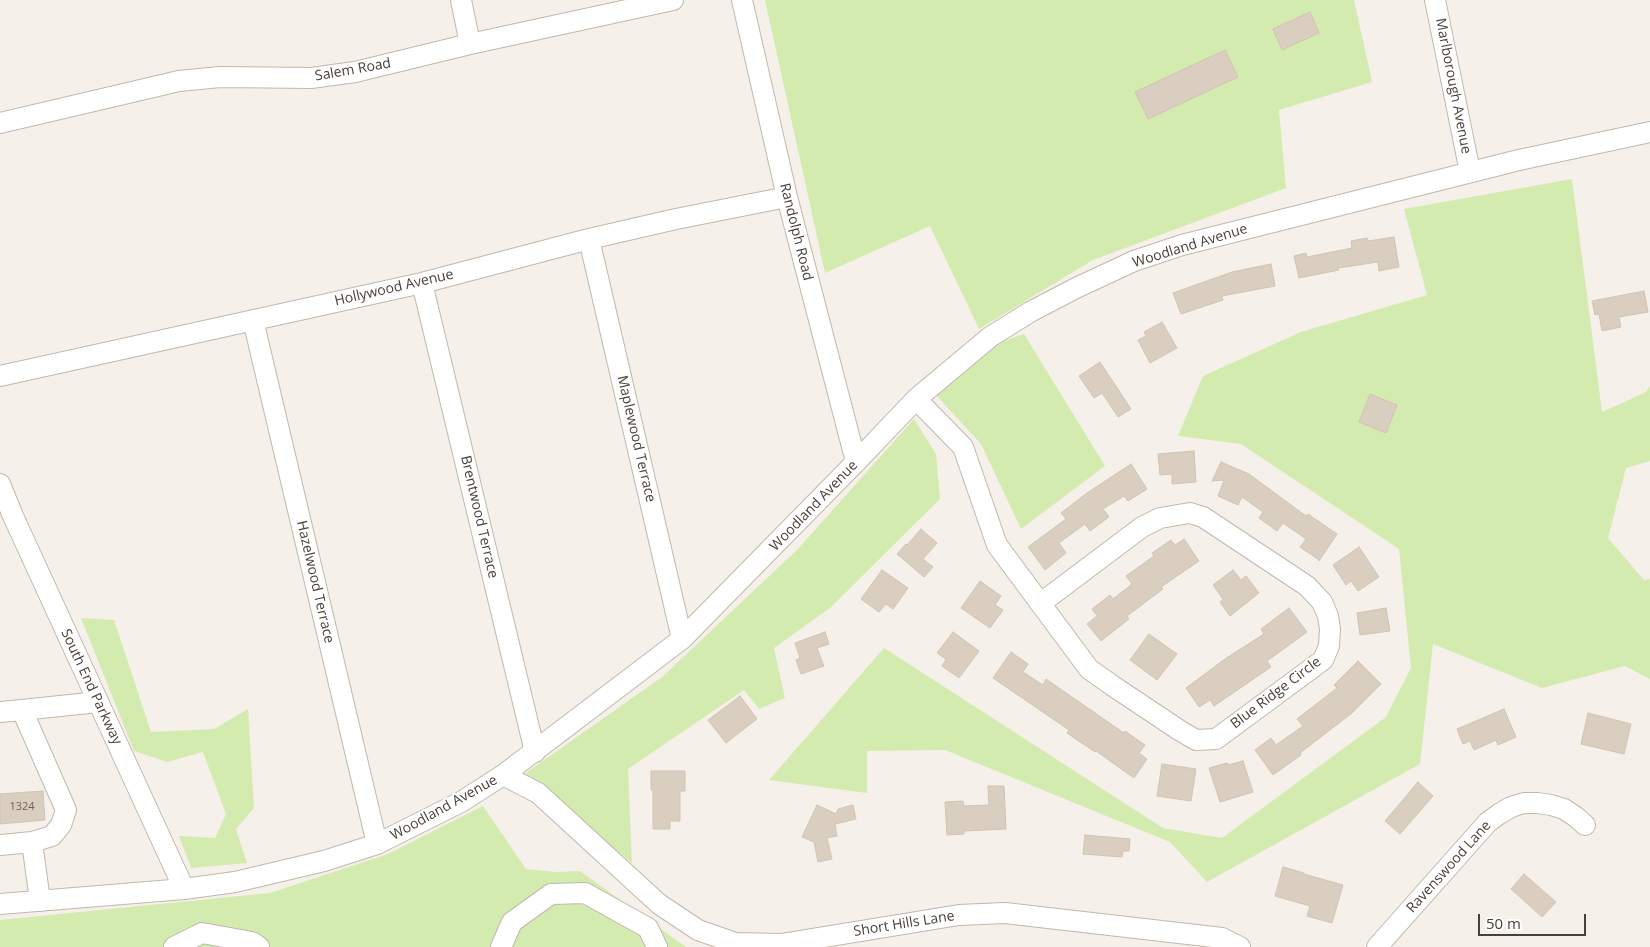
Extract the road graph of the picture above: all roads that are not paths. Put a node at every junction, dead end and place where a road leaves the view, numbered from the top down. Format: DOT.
graph roads {
  1 [pos="461,0"];
  2 [pos="674,0"];
  3 [pos="742,0"];
  4 [pos="1435,0"];
  5 [pos="470,44"];
  6 [pos="0,123"];
  7 [pos="1650,132"];
  8 [pos="1470,172"];
  9 [pos="787,197"];
  10 [pos="589,239"];
  11 [pos="422,283"];
  12 [pos="253,320"];
  13 [pos="0,376"];
  14 [pos="916,399"];
  15 [pos="856,462"];
  16 [pos="0,484"];
  17 [pos="1041,603"];
  18 [pos="682,639"];
  19 [pos="98,702"];
  20 [pos="22,710"];
  21 [pos="0,712"];
  22 [pos="535,752"];
  23 [pos="503,776"];
  24 [pos="1585,826"];
  25 [pos="32,842"];
  26 [pos="377,844"];
  27 [pos="0,845"];
  28 [pos="184,889"];
  29 [pos="40,901"];
  30 [pos="0,904"];
  31 [pos="174,947"];
  32 [pos="259,947"];
  33 [pos="501,947"];
  34 [pos="658,947"];
  35 [pos="1240,947"];
  36 [pos="1377,947"];
  1 -- 5 [label="street"];
  2 -- 5 [label="street, Salem Road"];
  3 -- 9 [label="street, Randolph Road"];
  4 -- 8 [label="street, Marlborough Avenue"];
  5 -- 6 [label="street, Salem Road"];
  7 -- 8 [label="street, Woodland Avenue"];
  8 -- 14 [label="street, Woodland Avenue"];
  9 -- 10 [label="street, Hollywood Avenue"];
  9 -- 15 [label="street, Randolph Road"];
  10 -- 11 [label="street, Hollywood Avenue"];
  10 -- 18 [label="street, Maplewood Terrace"];
  11 -- 12 [label="street, Hollywood Avenue"];
  11 -- 22 [label="street, Brentwood Terrace"];
  12 -- 13 [label="street, Hollywood Avenue"];
  12 -- 26 [label="street, Hazelwood Terrace"];
  14 -- 15 [label="street, Woodland Avenue"];
  14 -- 17 [label="street, Blue Ridge Circle"];
  15 -- 18 [label="street, Woodland Avenue"];
  16 -- 19 [label="street, South End Parkway"];
  17 -- 17 [label="street, Blue Ridge Circle"];
  18 -- 22 [label="street, Woodland Avenue"];
  19 -- 20 [label="street"];
  19 -- 28 [label="street, South End Parkway"];
  20 -- 21 [label="street"];
  20 -- 25 [label="street"];
  22 -- 23 [label="street, Woodland Avenue"];
  23 -- 26 [label="street, Woodland Avenue"];
  23 -- 35 [label="street, Short Hills Lane"];
  24 -- 36 [label="street, Ravenswood Lane"];
  25 -- 27 [label="street"];
  25 -- 29 [label="street"];
  26 -- 28 [label="street, Woodland Avenue"];
  28 -- 29 [label="street, Woodland Avenue"];
  29 -- 30 [label="street, Woodland Avenue"];
  31 -- 32 [label="street"];
  33 -- 34 [label="street"];
}
